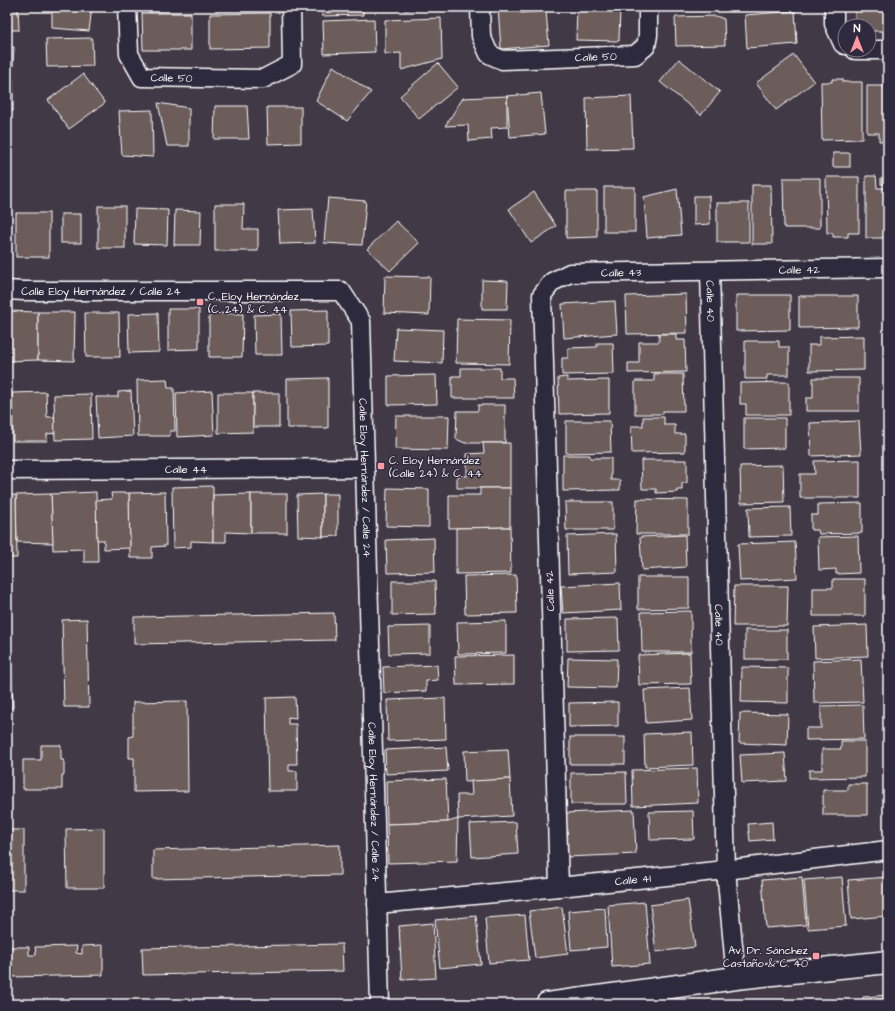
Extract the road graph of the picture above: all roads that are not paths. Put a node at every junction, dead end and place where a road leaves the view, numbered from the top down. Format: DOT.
graph roads {
  1 [pos="127,7"];
  2 [pos="291,7"];
  3 [pos="480,7"];
  4 [pos="648,7"];
  5 [pos="834,7"];
  6 [pos="837,31"];
  7 [pos="877,49"];
  8 [pos="888,50"];
  9 [pos="888,268"];
  10 [pos="710,272"];
  11 [pos="7,290"];
  12 [pos="542,295"];
  13 [pos="365,468"];
  14 [pos="7,470"];
  15 [pos="888,850"];
  16 [pos="726,870"];
  17 [pos="559,887"];
  18 [pos="377,904"];
  19 [pos="888,962"];
  20 [pos="736,978"];
  21 [pos="380,1004"];
  22 [pos="547,1004"];
  1 -- 2 [label="street, Calle 50"];
  3 -- 4 [label="street, Calle 50"];
  5 -- 6 [label="street"];
  7 -- 8 [label="street"];
  9 -- 10 [label="street, Calle 42"];
  10 -- 12 [label="street, Calle 43"];
  10 -- 16 [label="street, Calle 40"];
  11 -- 13 [label="street, Calle Eloy Hernández / Calle 24"];
  12 -- 17 [label="street, Calle 42"];
  13 -- 14 [label="street, Calle 44"];
  13 -- 18 [label="street, Calle Eloy Hernández / Calle 24"];
  15 -- 16 [label="street, Calle 41"];
  16 -- 17 [label="street, Calle 41"];
  16 -- 20 [label="street, Calle 40"];
  17 -- 18 [label="street, Calle 41"];
  18 -- 21 [label="street, Calle Eloy Hernández / Calle 24"];
  19 -- 20 [label="street"];
  20 -- 22 [label="street"];
}
